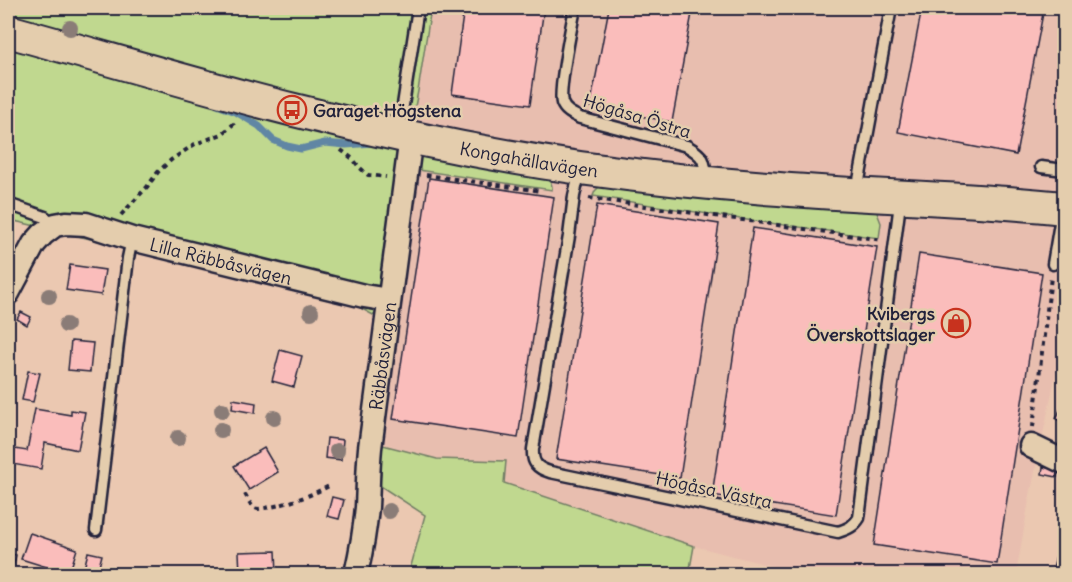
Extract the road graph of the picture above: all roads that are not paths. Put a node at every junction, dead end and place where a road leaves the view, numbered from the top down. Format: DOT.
graph roads {
  1 [pos="418,8"];
  2 [pos="575,8"];
  3 [pos="891,8"];
  4 [pos="8,31"];
  5 [pos="405,136"];
  6 [pos="1041,167"];
  7 [pos="1065,170"];
  8 [pos="577,182"];
  9 [pos="706,183"];
  10 [pos="857,194"];
  11 [pos="900,196"];
  12 [pos="8,204"];
  13 [pos="1063,208"];
  14 [pos="55,225"];
  15 [pos="132,238"];
  16 [pos="1053,264"];
  17 [pos="8,293"];
  18 [pos="389,300"];
  19 [pos="1031,446"];
  20 [pos="1065,462"];
  21 [pos="96,530"];
  22 [pos="356,574"];
  1 -- 5 [label="lane"];
  2 -- 9 [label="lane, Högåsa Östra"];
  3 -- 10 [label="lane"];
  4 -- 5 [label="street, Kongahällavägen"];
  5 -- 8 [label="street, Kongahällavägen"];
  5 -- 18 [label="street, Räbbåsvägen"];
  6 -- 7 [label="lane"];
  8 -- 9 [label="street, Kongahällavägen"];
  8 -- 11 [label="lane, Högåsa Västra"];
  9 -- 10 [label="street, Kongahällavägen"];
  10 -- 11 [label="street, Kongahällavägen"];
  11 -- 13 [label="street, Kongahällavägen"];
  12 -- 14 [label="lane, Lilla Räbbåsvägen"];
  13 -- 16 [label="lane"];
  14 -- 15 [label="street, Lilla Räbbåsvägen"];
  14 -- 17 [label="street"];
  15 -- 18 [label="street, Lilla Räbbåsvägen"];
  15 -- 21 [label="lane"];
  18 -- 22 [label="street, Räbbåsvägen"];
  19 -- 20 [label="street"];
}
